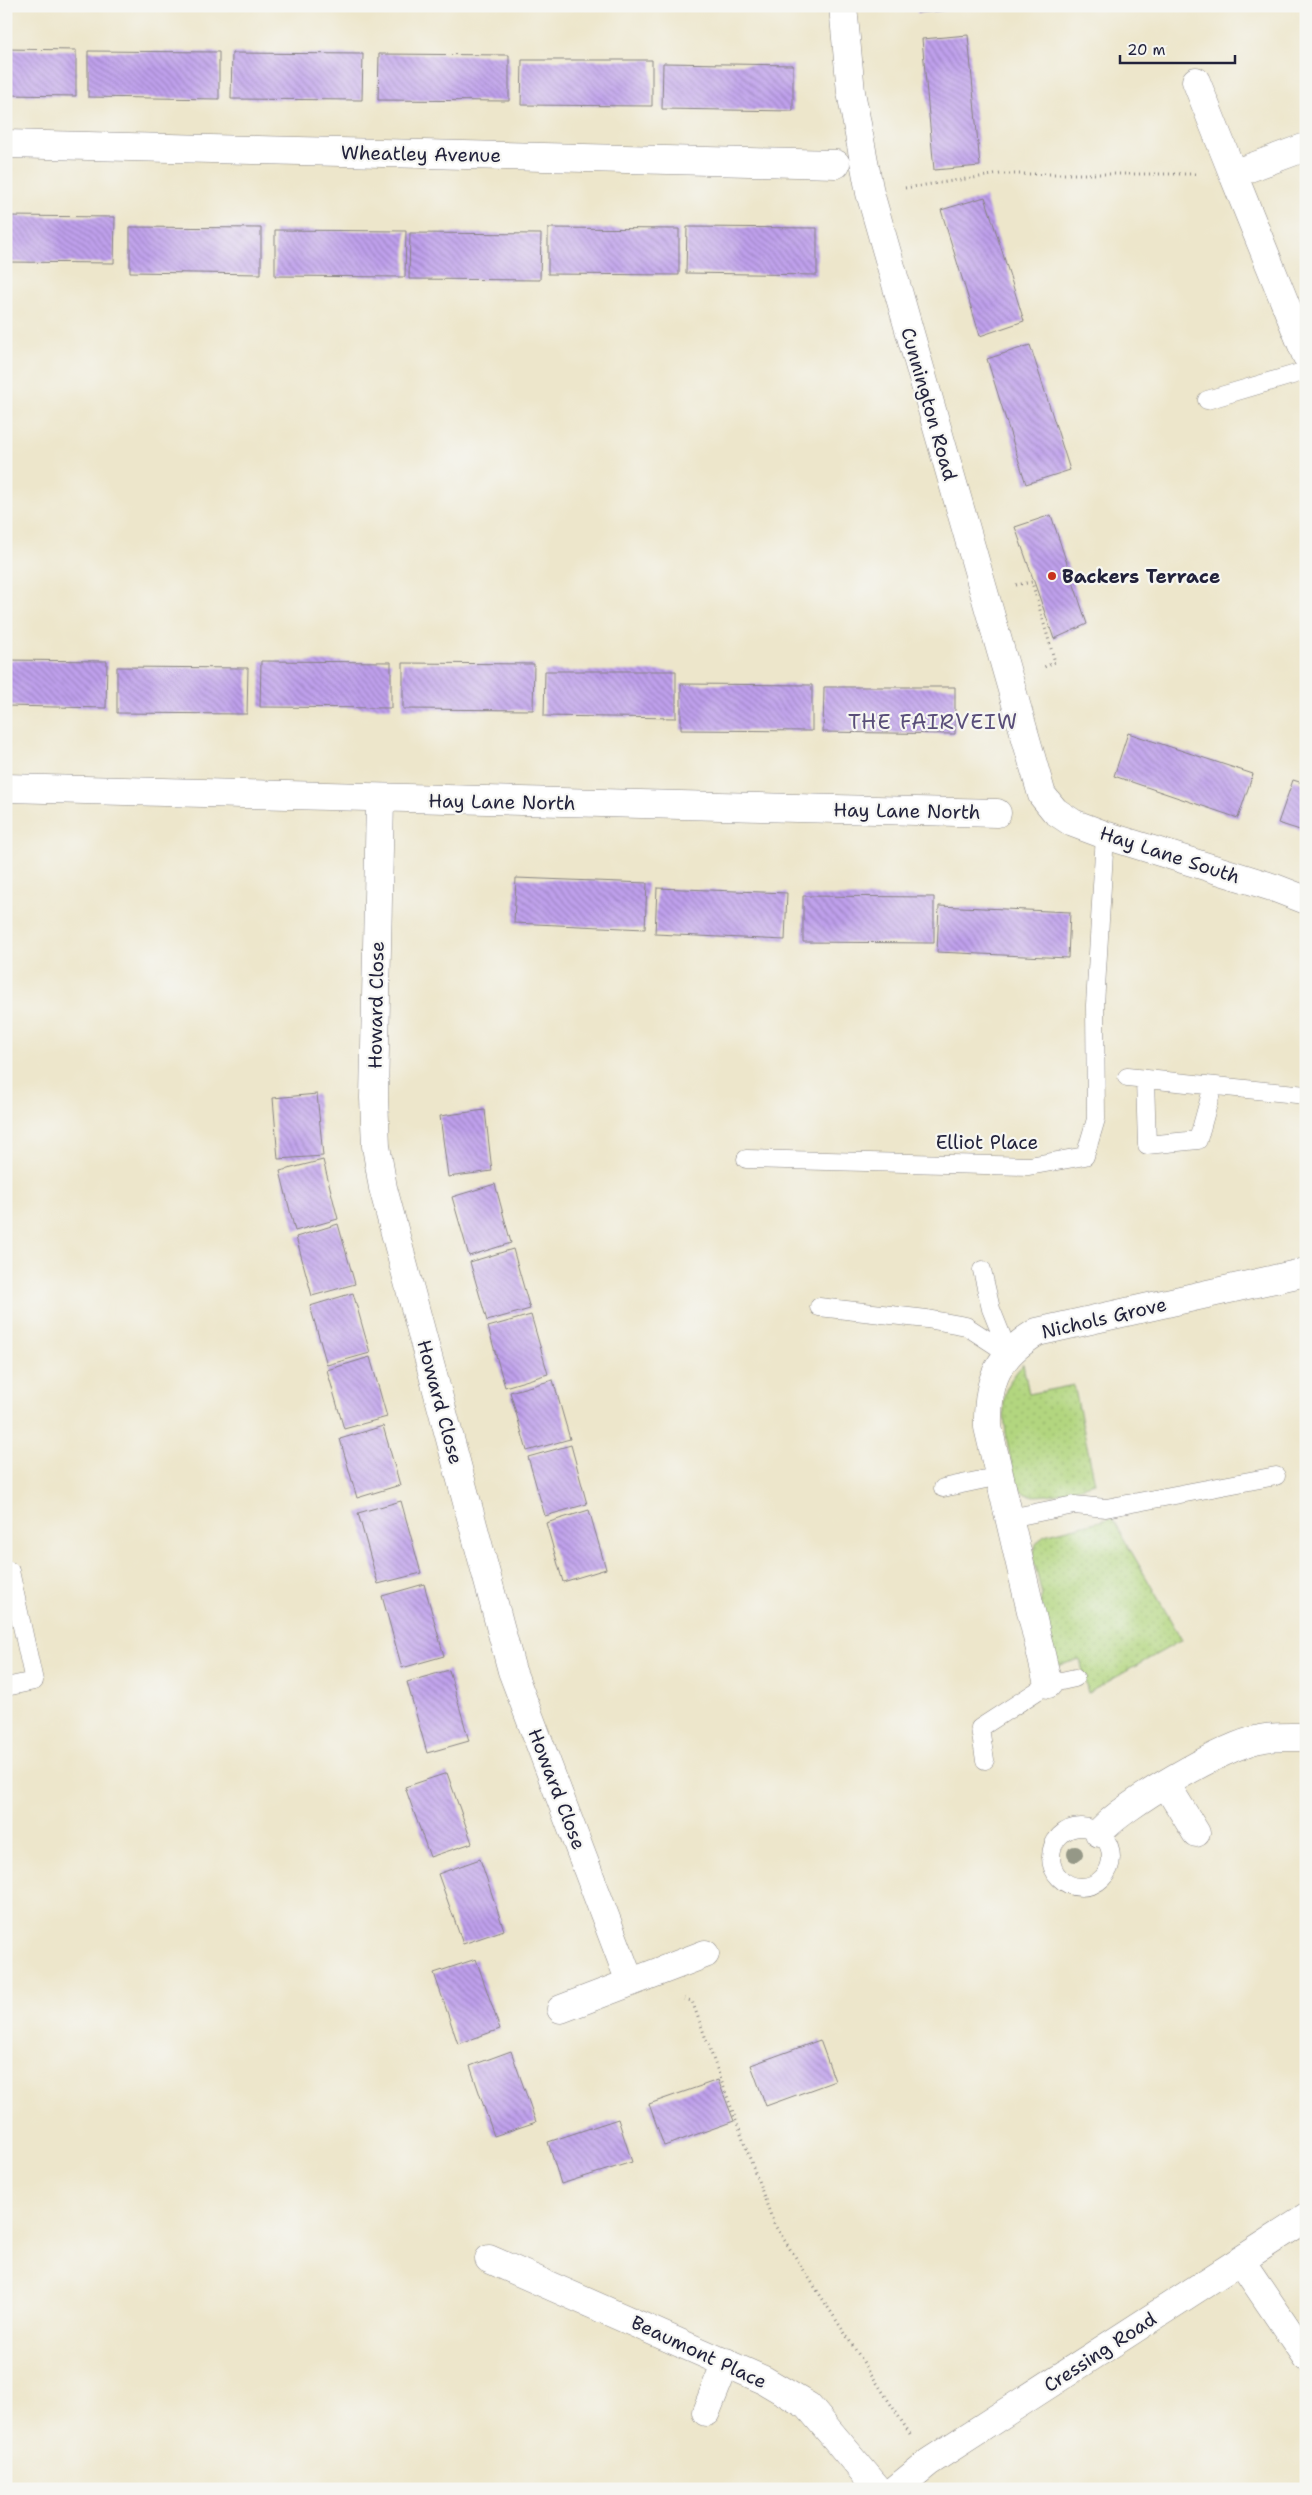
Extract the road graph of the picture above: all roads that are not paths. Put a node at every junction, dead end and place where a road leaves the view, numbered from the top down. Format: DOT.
graph roads {
  1 [pos="842,6"];
  2 [pos="1196,81"];
  3 [pos="6,144"];
  4 [pos="1306,147"];
  5 [pos="836,164"];
  6 [pos="1233,174"];
  7 [pos="1306,355"];
  8 [pos="1306,371"];
  9 [pos="1207,400"];
  10 [pos="6,788"];
  11 [pos="1042,795"];
  12 [pos="380,799"];
  13 [pos="997,814"];
  14 [pos="1105,835"];
  15 [pos="1306,900"];
  16 [pos="1127,1077"];
  17 [pos="1145,1079"];
  18 [pos="1213,1086"];
  19 [pos="1306,1095"];
  20 [pos="746,1158"];
  21 [pos="982,1270"];
  22 [pos="1306,1272"];
  23 [pos="819,1307"];
  24 [pos="1009,1354"];
  25 [pos="1000,1476"];
  26 [pos="1276,1476"];
  27 [pos="943,1488"];
  28 [pos="1010,1518"];
  29 [pos="10,1571"];
  30 [pos="1075,1678"];
  31 [pos="1048,1684"];
  32 [pos="6,1687"];
  33 [pos="1306,1737"];
  34 [pos="986,1760"];
  35 [pos="1166,1784"];
  36 [pos="1099,1833"];
  37 [pos="1196,1833"];
  38 [pos="705,1954"];
  39 [pos="630,1982"];
  40 [pos="561,2009"];
  41 [pos="1306,2218"];
  42 [pos="490,2259"];
  43 [pos="1242,2261"];
  44 [pos="1306,2358"];
  45 [pos="726,2362"];
  46 [pos="706,2412"];
  47 [pos="878,2489"];
  48 [pos="896,2489"];
  1 -- 11 [label="street, Cunnington Road"];
  2 -- 6 [label="street"];
  3 -- 5 [label="street, Wheatley Avenue"];
  4 -- 6 [label="street"];
  6 -- 7 [label="street"];
  8 -- 9 [label="lane"];
  10 -- 12 [label="street, Hay Lane North"];
  11 -- 14 [label="street, Hay Lane South"];
  12 -- 13 [label="street, Hay Lane North"];
  12 -- 39 [label="street, Howard Close"];
  14 -- 15 [label="street, Hay Lane South"];
  14 -- 20 [label="lane, Elliot Place"];
  16 -- 17 [label="lane"];
  17 -- 18 [label="lane"];
  17 -- 18 [label="lane"];
  18 -- 19 [label="lane"];
  21 -- 24 [label="lane"];
  22 -- 24 [label="street, Nichols Grove"];
  23 -- 24 [label="lane"];
  24 -- 25 [label="street, Nichols Grove"];
  25 -- 27 [label="lane"];
  25 -- 28 [label="street, Nichols Grove"];
  26 -- 28 [label="lane"];
  28 -- 31 [label="street, Nichols Grove"];
  29 -- 32 [label="lane"];
  30 -- 31 [label="lane"];
  31 -- 34 [label="lane"];
  33 -- 35 [label="street"];
  35 -- 36 [label="street"];
  35 -- 37 [label="street"];
  38 -- 39 [label="street"];
  39 -- 40 [label="street"];
  41 -- 43 [label="street, Cressing Road"];
  42 -- 45 [label="street, Beaumont Place"];
  43 -- 44 [label="street"];
  43 -- 48 [label="street, Cressing Road"];
  45 -- 46 [label="street"];
  45 -- 47 [label="street, Beaumont Place"];
}
